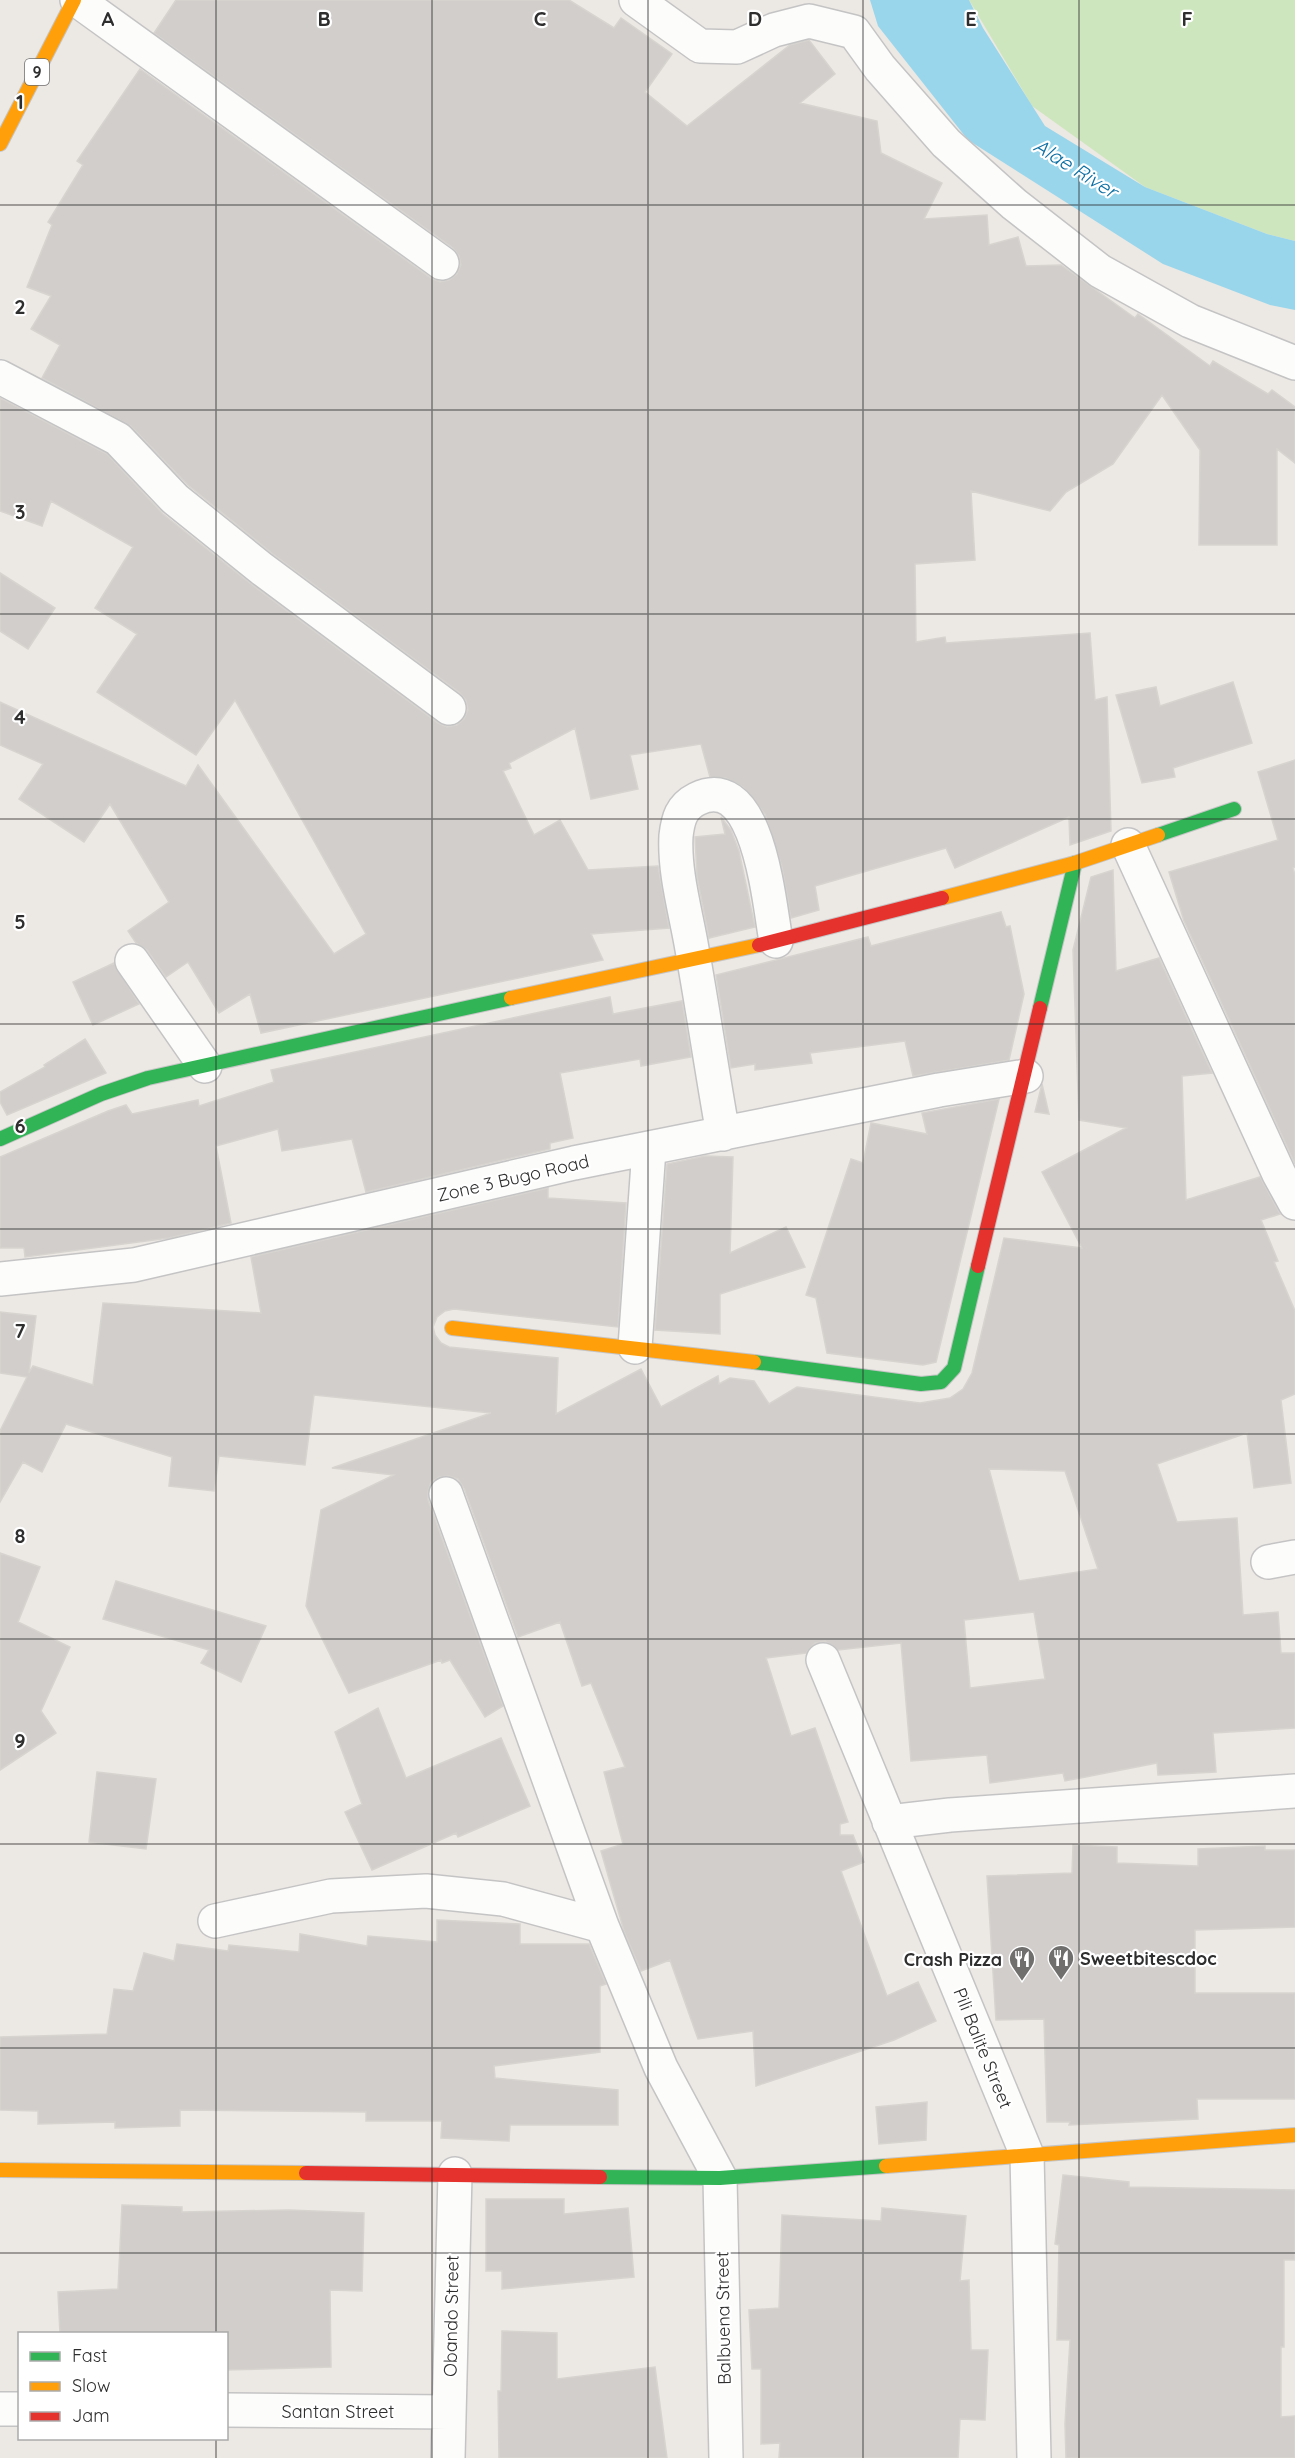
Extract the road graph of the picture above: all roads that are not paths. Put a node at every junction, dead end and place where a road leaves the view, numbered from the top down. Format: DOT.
graph roads {
  1 [pos="76,0"];
  2 [pos="636,0"];
  3 [pos="0,144"];
  4 [pos="442,263"];
  5 [pos="1295,363"];
  6 [pos="0,377"];
  7 [pos="449,708"];
  8 [pos="1234,809"];
  9 [pos="1128,845"];
  10 [pos="1075,863"];
  11 [pos="776,941"];
  12 [pos="132,961"];
  13 [pos="694,961"];
  14 [pos="205,1066"];
  15 [pos="1026,1076"];
  16 [pos="723,1134"];
  17 [pos="0,1139"];
  18 [pos="649,1149"];
  19 [pos="1295,1203"];
  20 [pos="0,1279"];
  21 [pos="452,1328"];
  22 [pos="635,1347"];
  23 [pos="446,1494"];
  24 [pos="823,1660"];
  25 [pos="1295,1791"];
  26 [pos="889,1822"];
  27 [pos="215,1921"];
  28 [pos="602,1926"];
  29 [pos="1295,2135"];
  30 [pos="1027,2155"];
  31 [pos="0,2170"];
  32 [pos="455,2174"];
  33 [pos="720,2178"];
  34 [pos="0,2409"];
  35 [pos="18,2409"];
  36 [pos="228,2410"];
  37 [pos="449,2412"];
  38 [pos="448,2458"];
  39 [pos="726,2458"];
  40 [pos="1034,2458"];
  1 -- 3 [label="main road, 9"];
  1 -- 4 [label="street"];
  2 -- 5 [label="street"];
  6 -- 7 [label="street"];
  8 -- 9 [label="main road"];
  9 -- 10 [label="main road"];
  9 -- 19 [label="street"];
  10 -- 11 [label="main road"];
  10 -- 15 [label="main road"];
  11 -- 13 [label="main road"];
  11 -- 13 [label="street"];
  12 -- 14 [label="street"];
  13 -- 14 [label="main road"];
  13 -- 16 [label="street"];
  14 -- 17 [label="main road"];
  15 -- 16 [label="street, Zone 3 Bugo Road"];
  15 -- 22 [label="main road"];
  16 -- 18 [label="street, Zone 3 Bugo Road"];
  18 -- 20 [label="street, Zone 3 Bugo Road"];
  18 -- 22 [label="street"];
  21 -- 22 [label="main road"];
  23 -- 28 [label="street"];
  24 -- 26 [label="street, Pili Balite Street"];
  25 -- 26 [label="street"];
  26 -- 30 [label="street, Pili Balite Street"];
  27 -- 28 [label="street"];
  28 -- 33 [label="street"];
  29 -- 30 [label="main road"];
  30 -- 33 [label="main road"];
  30 -- 40 [label="street, Pili Balite Street"];
  31 -- 32 [label="main road"];
  32 -- 33 [label="main road"];
  32 -- 37 [label="street, Obando Street"];
  33 -- 39 [label="street, Balbuena Street"];
  34 -- 35 [label="street"];
  36 -- 37 [label="street, Santan Street"];
  37 -- 38 [label="street, Obando Street"];
}
